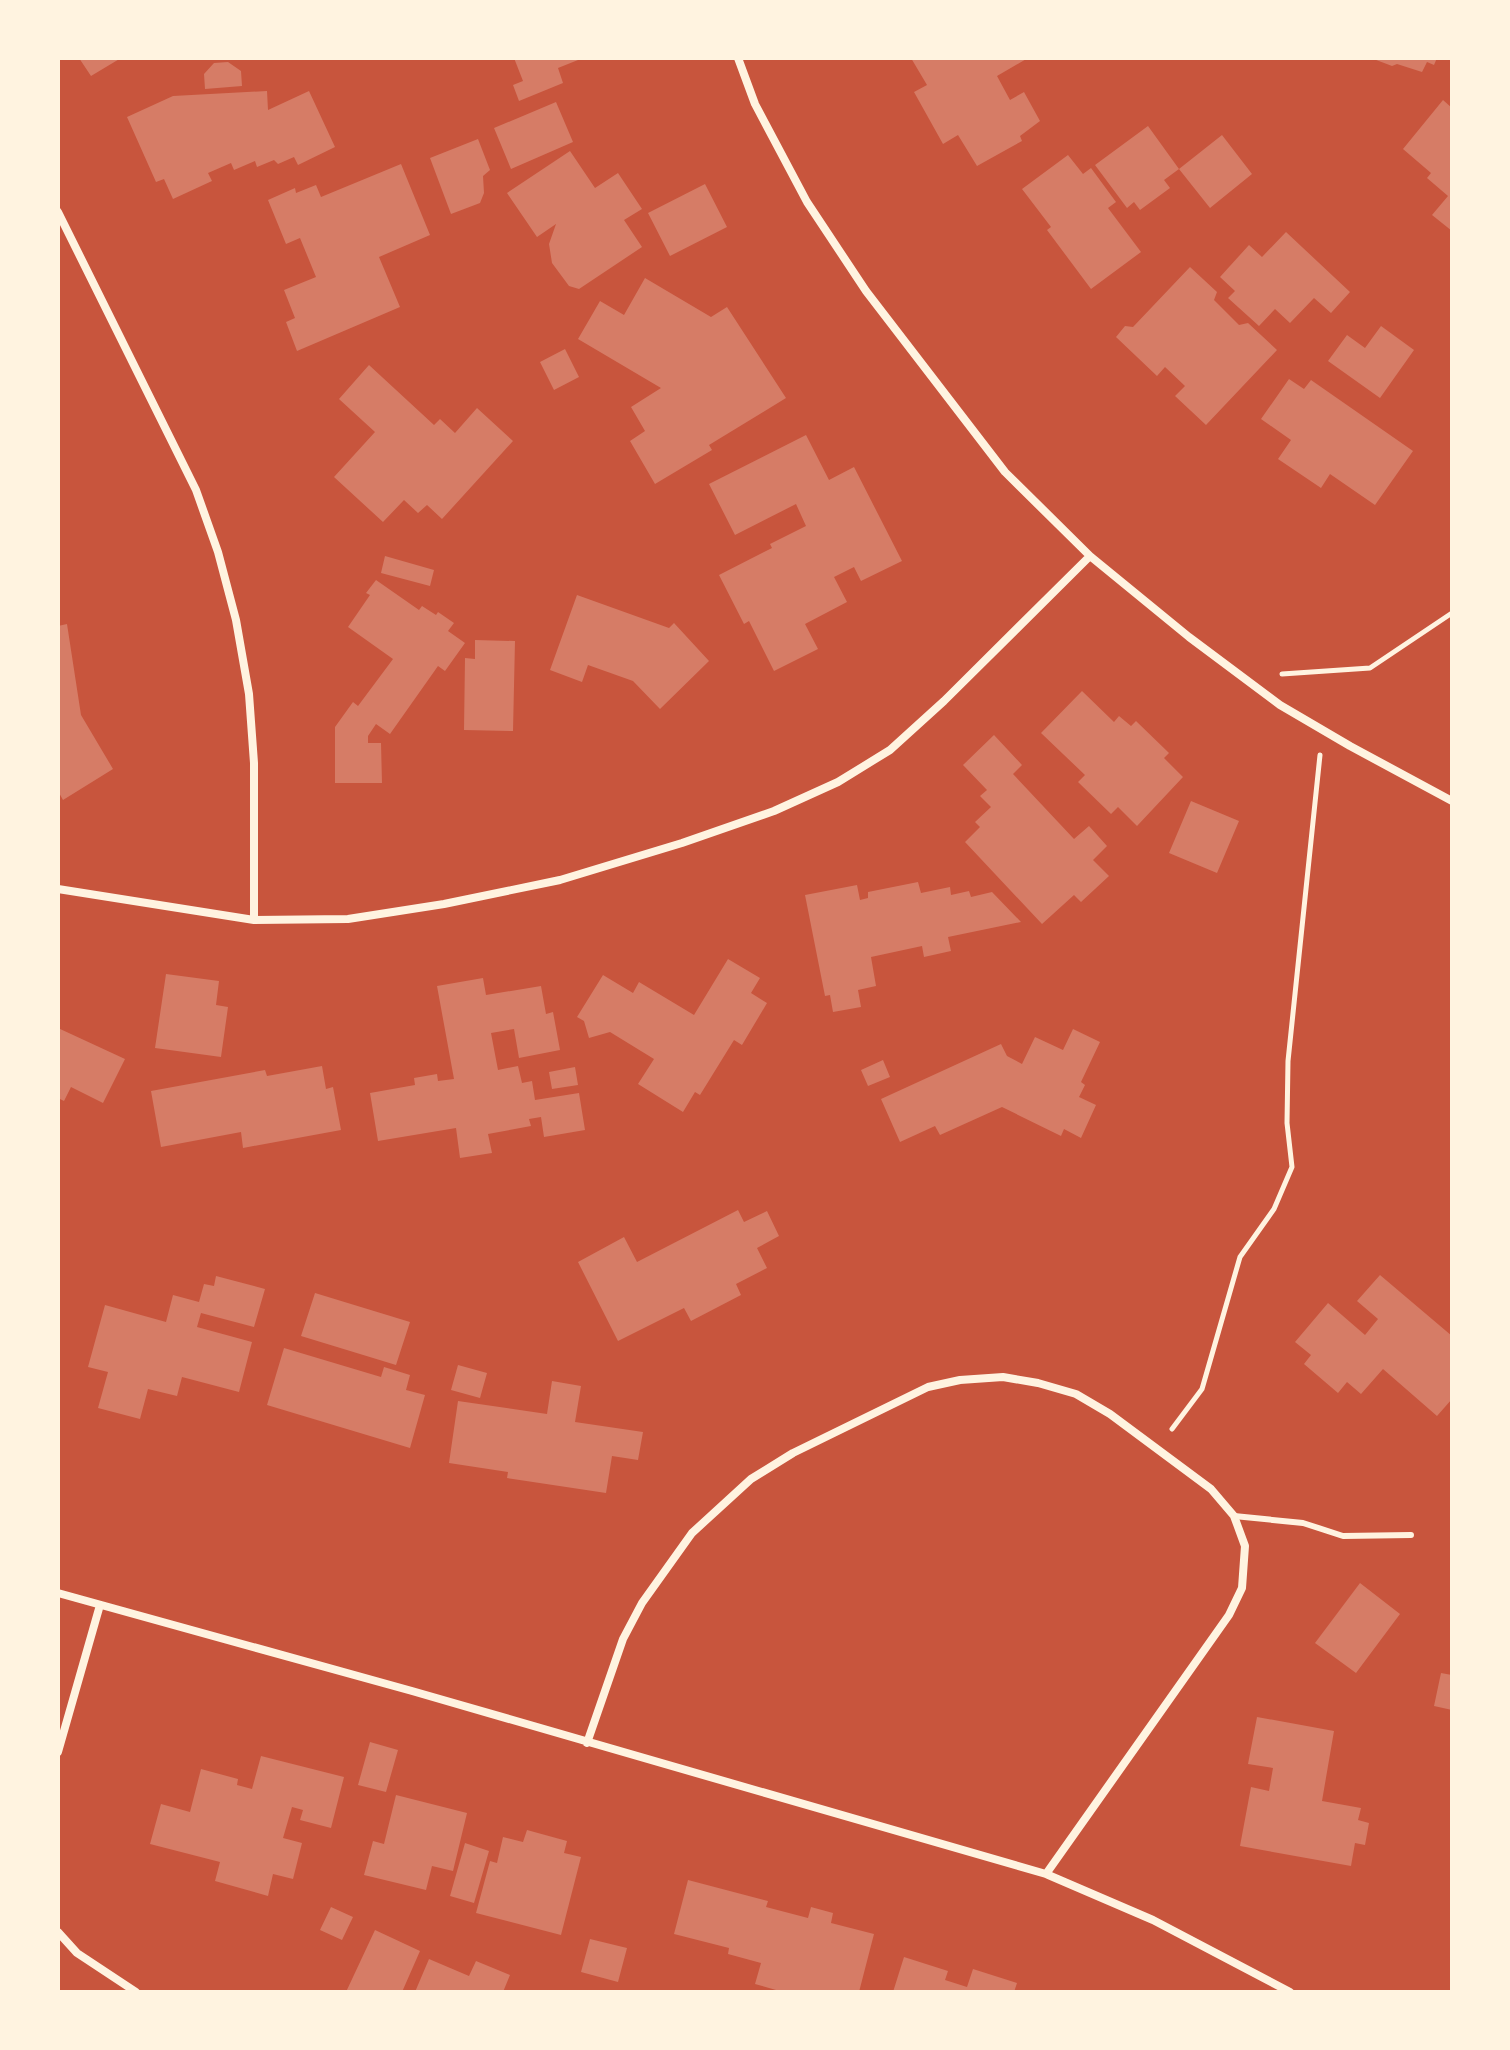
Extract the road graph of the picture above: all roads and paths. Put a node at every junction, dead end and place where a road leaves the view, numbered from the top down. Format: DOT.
graph roads {
  1 [pos="738,58"];
  2 [pos="58,212"];
  3 [pos="1090,556"];
  4 [pos="1452,613"];
  5 [pos="1243,677"];
  6 [pos="1322,730"];
  7 [pos="1452,801"];
  8 [pos="58,889"];
  9 [pos="254,920"];
  10 [pos="1157,1448"];
  11 [pos="1234,1516"];
  12 [pos="1411,1535"];
  13 [pos="58,1593"];
  14 [pos="100,1605"];
  15 [pos="587,1743"];
  16 [pos="58,1752"];
  17 [pos="1046,1874"];
  18 [pos="58,1932"];
  19 [pos="136,1992"];
  20 [pos="1290,1992"];
  1 -- 3 [label="street"];
  2 -- 9 [label="street"];
  3 -- 5 [label="street"];
  3 -- 9 [label="street"];
  4 -- 5 [label="path"];
  5 -- 6 [label="street"];
  6 -- 7 [label="street"];
  6 -- 10 [label="path"];
  8 -- 9 [label="street"];
  10 -- 11 [label="street"];
  10 -- 15 [label="street"];
  11 -- 12 [label="lane"];
  11 -- 17 [label="street"];
  13 -- 14 [label="street"];
  14 -- 15 [label="street"];
  14 -- 16 [label="street"];
  15 -- 17 [label="street"];
  17 -- 20 [label="street"];
  18 -- 19 [label="street"];
}
